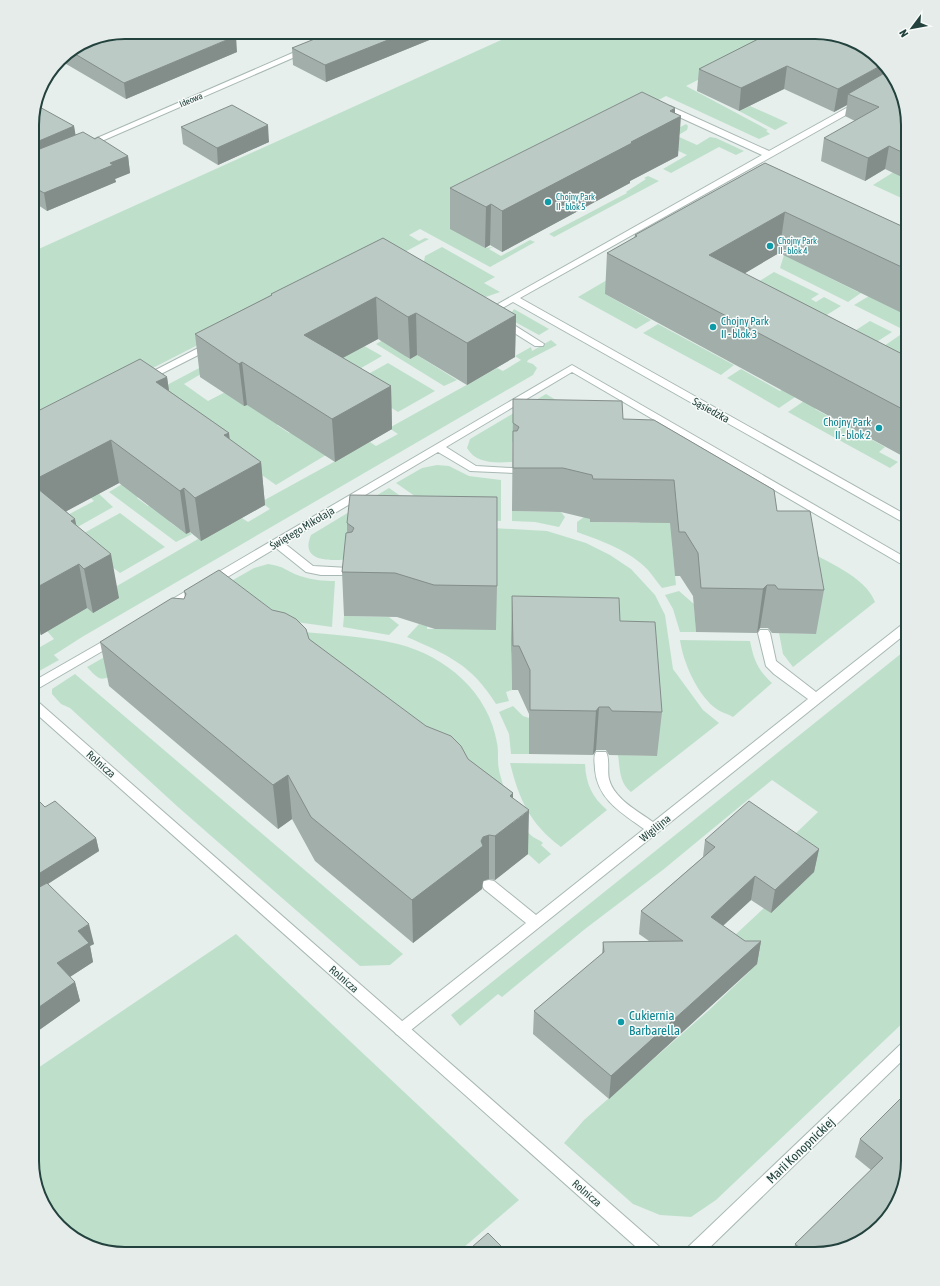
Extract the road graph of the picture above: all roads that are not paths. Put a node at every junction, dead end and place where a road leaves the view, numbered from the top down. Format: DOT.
graph roads {
  1 [pos="313,47"];
  2 [pos="870,97"];
  3 [pos="667,108"];
  4 [pos="75,149"];
  5 [pos="768,154"];
  6 [pos="757,161"];
  7 [pos="771,167"];
  8 [pos="513,298"];
  9 [pos="217,341"];
  10 [pos="540,344"];
  11 [pos="140,381"];
  12 [pos="438,447"];
  13 [pos="512,471"];
  14 [pos="901,517"];
  15 [pos="277,543"];
  16 [pos="901,560"];
  17 [pos="349,572"];
  18 [pos="162,611"];
  19 [pos="901,632"];
  20 [pos="764,633"];
  21 [pos="122,634"];
  22 [pos="39,684"];
  23 [pos="817,698"];
  24 [pos="39,709"];
  25 [pos="601,755"];
  26 [pos="654,829"];
  27 [pos="488,885"];
  28 [pos="536,923"];
  29 [pos="401,1030"];
  30 [pos="901,1053"];
  31 [pos="648,1247"];
  32 [pos="699,1247"];
  1 -- 4 [label="street, Ideowa"];
  2 -- 5 [label="street"];
  3 -- 5 [label="street"];
  5 -- 6 [label="street"];
  6 -- 7 [label="street"];
  6 -- 8 [label="street"];
  8 -- 10 [label="street"];
  8 -- 14 [label="street, Sąsiedzka"];
  9 -- 11 [label="street"];
  12 -- 13 [label="street"];
  12 -- 15 [label="street, Świętego Mikołaja"];
  12 -- 16 [label="street, Świętego Mikołaja"];
  15 -- 17 [label="street"];
  15 -- 18 [label="street, Świętego Mikołaja"];
  19 -- 23 [label="street, Wigilijna"];
  20 -- 23 [label="street"];
  21 -- 22 [label="street"];
  23 -- 26 [label="street, Wigilijna"];
  24 -- 29 [label="street, Rolnicza"];
  25 -- 26 [label="street"];
  26 -- 28 [label="street, Wigilijna"];
  27 -- 28 [label="street"];
  28 -- 29 [label="street, Wigilijna"];
  29 -- 31 [label="street, Rolnicza"];
  30 -- 32 [label="street, Marii Konopnickiej"];
}
